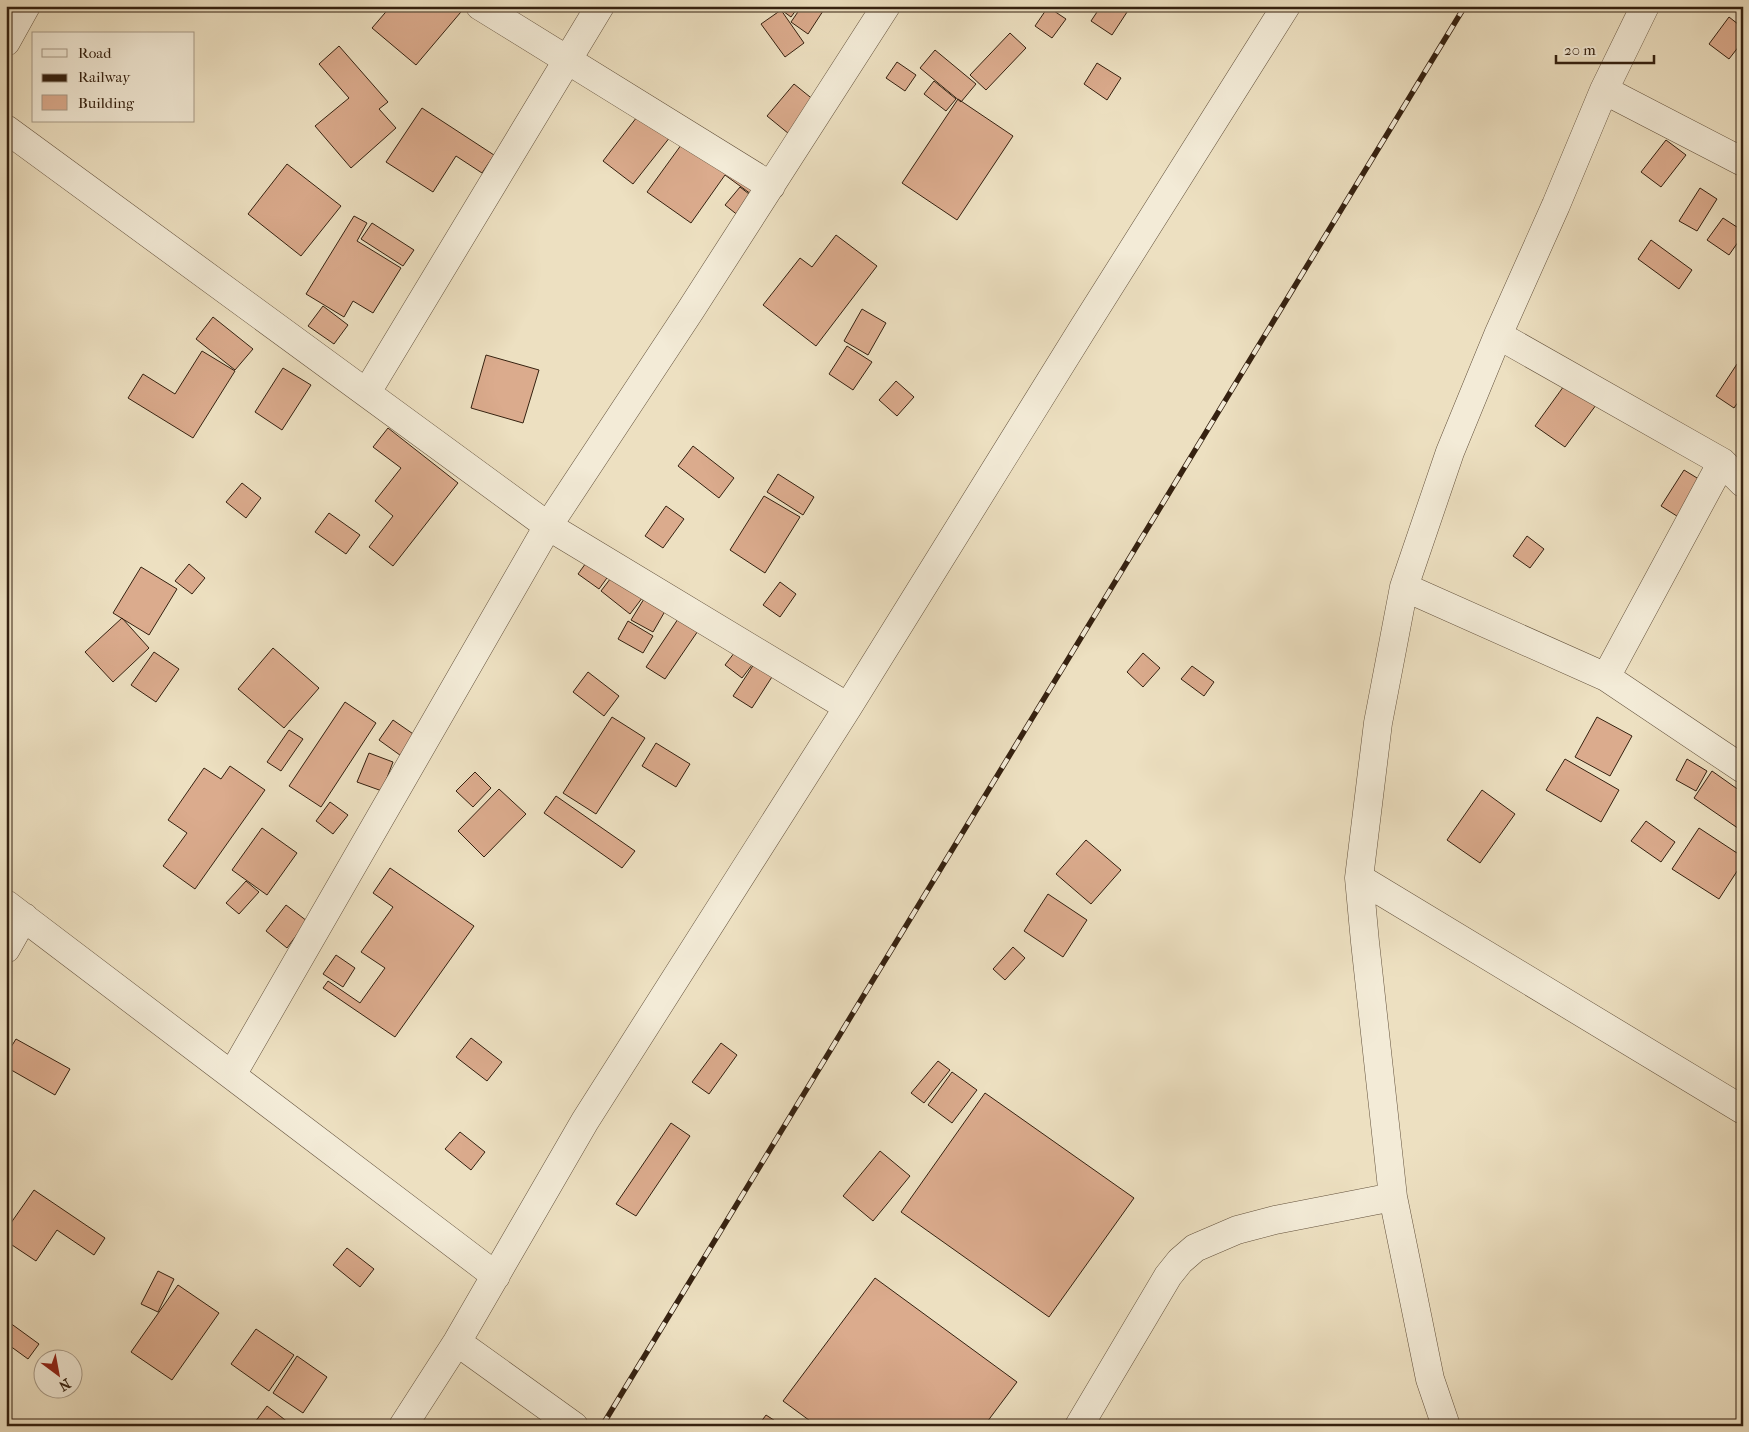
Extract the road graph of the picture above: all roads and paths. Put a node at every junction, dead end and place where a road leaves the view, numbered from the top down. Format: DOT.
graph roads {
  1 [pos="26,6"];
  2 [pos="480,6"];
  3 [pos="600,6"];
  4 [pos="886,6"];
  5 [pos="1286,6"];
  6 [pos="1645,6"];
  7 [pos="6,42"];
  8 [pos="568,60"];
  9 [pos="1604,90"];
  10 [pos="6,129"];
  11 [pos="1743,162"];
  12 [pos="771,186"];
  13 [pos="1498,334"];
  14 [pos="367,392"];
  15 [pos="1722,462"];
  16 [pos="1743,484"];
  17 [pos="548,526"];
  18 [pos="1404,587"];
  19 [pos="1606,677"];
  20 [pos="848,707"];
  21 [pos="1743,769"];
  22 [pos="1359,878"];
  23 [pos="15,910"];
  24 [pos="6,949"];
  25 [pos="232,1075"];
  26 [pos="1743,1110"];
  27 [pos="1393,1197"];
  28 [pos="496,1276"];
  29 [pos="457,1342"];
  30 [pos="403,1426"];
  31 [pos="574,1426"];
  32 [pos="1079,1426"];
  33 [pos="1446,1426"];
  1 -- 7 [label="street"];
  2 -- 8 [label="street"];
  3 -- 8 [label="street"];
  4 -- 12 [label="street"];
  5 -- 20 [label="street"];
  6 -- 9 [label="street"];
  8 -- 12 [label="street"];
  8 -- 14 [label="street"];
  9 -- 11 [label="street"];
  9 -- 13 [label="street"];
  10 -- 14 [label="street"];
  12 -- 17 [label="street"];
  13 -- 15 [label="street"];
  13 -- 18 [label="street"];
  14 -- 17 [label="street"];
  15 -- 16 [label="street"];
  15 -- 19 [label="street"];
  17 -- 20 [label="street"];
  17 -- 25 [label="street"];
  18 -- 19 [label="street"];
  18 -- 22 [label="street"];
  19 -- 21 [label="street"];
  20 -- 28 [label="street"];
  22 -- 26 [label="street"];
  22 -- 27 [label="street"];
  23 -- 24 [label="street"];
  23 -- 25 [label="street"];
  25 -- 28 [label="street"];
  27 -- 32 [label="street"];
  27 -- 33 [label="street"];
  28 -- 29 [label="street"];
  29 -- 30 [label="street"];
  29 -- 31 [label="street"];
}
